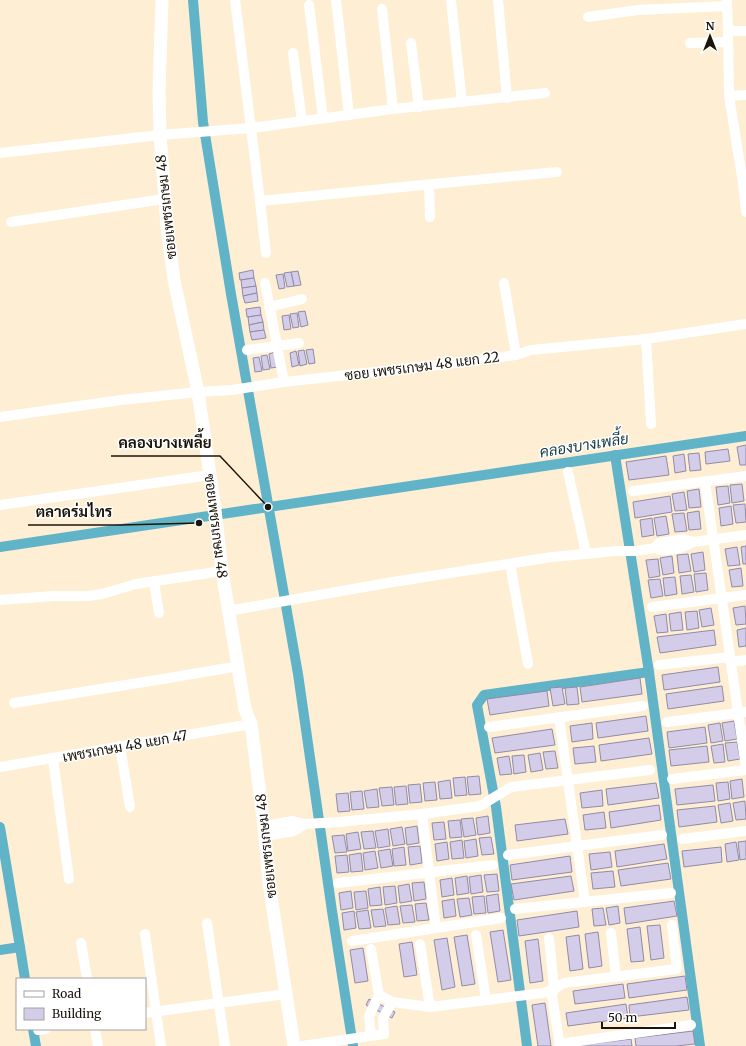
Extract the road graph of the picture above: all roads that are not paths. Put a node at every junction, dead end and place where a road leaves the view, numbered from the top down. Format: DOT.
graph roads {
  1 [pos="235,0"];
  2 [pos="336,0"];
  3 [pos="451,0"];
  4 [pos="498,0"];
  5 [pos="162,2"];
  6 [pos="727,3"];
  7 [pos="309,5"];
  8 [pos="382,9"];
  9 [pos="588,16"];
  10 [pos="746,31"];
  11 [pos="728,32"];
  12 [pos="728,42"];
  13 [pos="411,43"];
  14 [pos="690,43"];
  15 [pos="293,53"];
  16 [pos="545,93"];
  17 [pos="746,95"];
  18 [pos="729,96"];
  19 [pos="507,98"];
  20 [pos="462,102"];
  21 [pos="419,107"];
  22 [pos="393,110"];
  23 [pos="349,115"];
  24 [pos="323,118"];
  25 [pos="302,121"];
  26 [pos="251,128"];
  27 [pos="160,135"];
  28 [pos="0,153"];
  29 [pos="557,172"];
  30 [pos="744,182"];
  31 [pos="429,185"];
  32 [pos="164,199"];
  33 [pos="260,201"];
  34 [pos="746,212"];
  35 [pos="430,217"];
  36 [pos="11,222"];
  37 [pos="266,254"];
  38 [pos="265,283"];
  39 [pos="504,283"];
  40 [pos="302,299"];
  41 [pos="269,307"];
  42 [pos="746,324"];
  43 [pos="646,339"];
  44 [pos="299,343"];
  45 [pos="277,346"];
  46 [pos="247,350"];
  47 [pos="516,355"];
  48 [pos="284,382"];
  49 [pos="198,392"];
  50 [pos="0,417"];
  51 [pos="651,424"];
  52 [pos="568,472"];
  53 [pos="210,476"];
  54 [pos="746,476"];
  55 [pos="705,481"];
  56 [pos="633,491"];
  57 [pos="0,505"];
  58 [pos="746,535"];
  59 [pos="713,539"];
  60 [pos="586,554"];
  61 [pos="510,564"];
  62 [pos="222,571"];
  63 [pos="154,582"];
  64 [pos="746,595"];
  65 [pos="722,598"];
  66 [pos="0,600"];
  67 [pos="652,608"];
  68 [pos="228,611"];
  69 [pos="159,613"];
  70 [pos="730,659"];
  71 [pos="746,660"];
  72 [pos="528,664"];
  73 [pos="659,665"];
  74 [pos="239,666"];
  75 [pos="14,703"];
  76 [pos="643,706"];
  77 [pos="742,712"];
  78 [pos="559,717"];
  79 [pos="667,722"];
  80 [pos="251,724"];
  81 [pos="489,727"];
  82 [pos="120,746"];
  83 [pos="53,759"];
  84 [pos="3,767"];
  85 [pos="746,769"];
  86 [pos="650,770"];
  87 [pos="672,779"];
  88 [pos="568,780"];
  89 [pos="130,807"];
  90 [pos="422,814"];
  91 [pos="265,831"];
  92 [pos="746,831"];
  93 [pos="662,835"];
  94 [pos="682,839"];
  95 [pos="577,846"];
  96 [pos="508,855"];
  97 [pos="493,865"];
  98 [pos="429,872"];
  99 [pos="68,879"];
  100 [pos="338,883"];
  101 [pos="671,893"];
  102 [pos="585,902"];
  103 [pos="515,909"];
  104 [pos="501,918"];
  105 [pos="207,923"];
  106 [pos="672,924"];
  107 [pos="436,928"];
  108 [pos="611,933"];
  109 [pos="145,934"];
  110 [pos="476,935"];
  111 [pos="549,938"];
  112 [pos="352,941"];
  113 [pos="81,943"];
  114 [pos="420,944"];
  115 [pos="372,949"];
  116 [pos="616,976"];
  117 [pos="87,978"];
  118 [pos="554,989"];
  119 [pos="286,994"];
  120 [pos="379,995"];
  121 [pos="486,1000"];
  122 [pos="392,1002"];
  123 [pos="218,1004"];
  124 [pos="430,1007"];
  125 [pos="156,1012"];
  126 [pos="146,1013"];
  127 [pos="691,1025"];
  128 [pos="95,1030"];
  129 [pos="368,1036"];
  130 [pos="560,1045"];
  131 [pos="98,1046"];
  132 [pos="161,1046"];
  133 [pos="225,1046"];
  134 [pos="294,1046"];
  135 [pos="302,1046"];
  1 -- 26 [label="street"];
  2 -- 23 [label="street"];
  3 -- 20 [label="street"];
  4 -- 19 [label="street"];
  5 -- 27 [label="street, ซอยเพชรเกษม 48"];
  6 -- 9 [label="street"];
  6 -- 11 [label="street"];
  7 -- 24 [label="street"];
  8 -- 22 [label="street"];
  10 -- 11 [label="street"];
  11 -- 12 [label="street"];
  12 -- 14 [label="street"];
  12 -- 18 [label="street"];
  13 -- 21 [label="street"];
  15 -- 25 [label="street"];
  16 -- 19 [label="street"];
  17 -- 18 [label="street"];
  18 -- 30 [label="street"];
  19 -- 20 [label="street"];
  20 -- 21 [label="street"];
  21 -- 22 [label="street"];
  22 -- 23 [label="street"];
  23 -- 24 [label="street"];
  24 -- 25 [label="street"];
  25 -- 26 [label="street"];
  26 -- 27 [label="street"];
  26 -- 33 [label="street"];
  27 -- 28 [label="street"];
  27 -- 32 [label="street, ซอยเพชรเกษม 48"];
  29 -- 31 [label="street"];
  30 -- 34 [label="street"];
  31 -- 33 [label="street"];
  31 -- 35 [label="street"];
  32 -- 36 [label="street"];
  32 -- 49 [label="street, ซอยเพชรเกษม 48"];
  33 -- 37 [label="street"];
  38 -- 41 [label="street"];
  39 -- 47 [label="street"];
  40 -- 41 [label="street"];
  41 -- 45 [label="street"];
  42 -- 43 [label="street, ซอย เพชรเกษม 48 แยก 22"];
  43 -- 47 [label="street, ซอย เพชรเกษม 48 แยก 22"];
  43 -- 51 [label="street"];
  44 -- 45 [label="street"];
  45 -- 46 [label="street"];
  45 -- 48 [label="street"];
  47 -- 48 [label="street, ซอย เพชรเกษม 48 แยก 22"];
  48 -- 49 [label="street, ซอย เพชรเกษม 48 แยก 22"];
  49 -- 50 [label="street, ซอย เพชรเกษม 48 แยก 22"];
  49 -- 53 [label="street, ซอยเพชรเกษม 48"];
  52 -- 60 [label="street"];
  53 -- 57 [label="street"];
  53 -- 62 [label="street, ซอยเพชรเกษม 48"];
  54 -- 55 [label="street"];
  55 -- 56 [label="street"];
  55 -- 59 [label="street"];
  58 -- 59 [label="street"];
  59 -- 60 [label="street"];
  59 -- 65 [label="street"];
  60 -- 61 [label="street"];
  61 -- 68 [label="street"];
  61 -- 72 [label="street"];
  62 -- 63 [label="street"];
  62 -- 68 [label="street, ซอยเพชรเกษม 48"];
  63 -- 66 [label="street"];
  63 -- 69 [label="street"];
  64 -- 65 [label="street"];
  65 -- 67 [label="street"];
  65 -- 70 [label="street"];
  68 -- 74 [label="street, ซอยเพชรเกษม 48"];
  70 -- 71 [label="street"];
  70 -- 73 [label="street"];
  70 -- 77 [label="street"];
  74 -- 75 [label="street"];
  74 -- 80 [label="street, ซอยเพชรเกษม 48"];
  76 -- 78 [label="street"];
  77 -- 79 [label="street"];
  77 -- 85 [label="street"];
  78 -- 81 [label="street"];
  78 -- 88 [label="street"];
  80 -- 82 [label="street, เพชรเกษม 48 แยก 47"];
  80 -- 91 [label="street, ซอยเพชรเกษม 48"];
  82 -- 83 [label="street, เพชรเกษม 48 แยก 47"];
  82 -- 89 [label="street"];
  83 -- 84 [label="street, เพชรเกษม 48 แยก 47"];
  83 -- 99 [label="street"];
  85 -- 87 [label="street"];
  86 -- 88 [label="street"];
  88 -- 90 [label="street"];
  88 -- 95 [label="street"];
  90 -- 91 [label="street"];
  90 -- 98 [label="street"];
  91 -- 119 [label="street, ซอยเพชรเกษม 48"];
  92 -- 94 [label="street"];
  93 -- 95 [label="street"];
  95 -- 96 [label="street"];
  95 -- 102 [label="street"];
  97 -- 98 [label="street"];
  98 -- 100 [label="street"];
  98 -- 107 [label="street"];
  101 -- 102 [label="street"];
  102 -- 103 [label="street"];
  104 -- 107 [label="street"];
  105 -- 123 [label="street"];
  106 -- 116 [label="street"];
  107 -- 112 [label="street"];
  108 -- 116 [label="street"];
  109 -- 125 [label="street"];
  110 -- 121 [label="street"];
  111 -- 118 [label="street"];
  113 -- 117 [label="street"];
  114 -- 124 [label="street"];
  115 -- 120 [label="street"];
  116 -- 118 [label="street"];
  118 -- 121 [label="street"];
  118 -- 130 [label="street"];
  119 -- 123 [label="street"];
  119 -- 134 [label="street, ซอยเพชรเกษม 48"];
  120 -- 122 [label="street"];
  120 -- 129 [label="street"];
  121 -- 124 [label="street"];
  122 -- 124 [label="street"];
  122 -- 129 [label="street"];
  123 -- 125 [label="street"];
  123 -- 133 [label="street"];
  125 -- 126 [label="street"];
  125 -- 132 [label="street"];
  127 -- 130 [label="street"];
  128 -- 131 [label="street"];
  129 -- 135 [label="street"];
}
